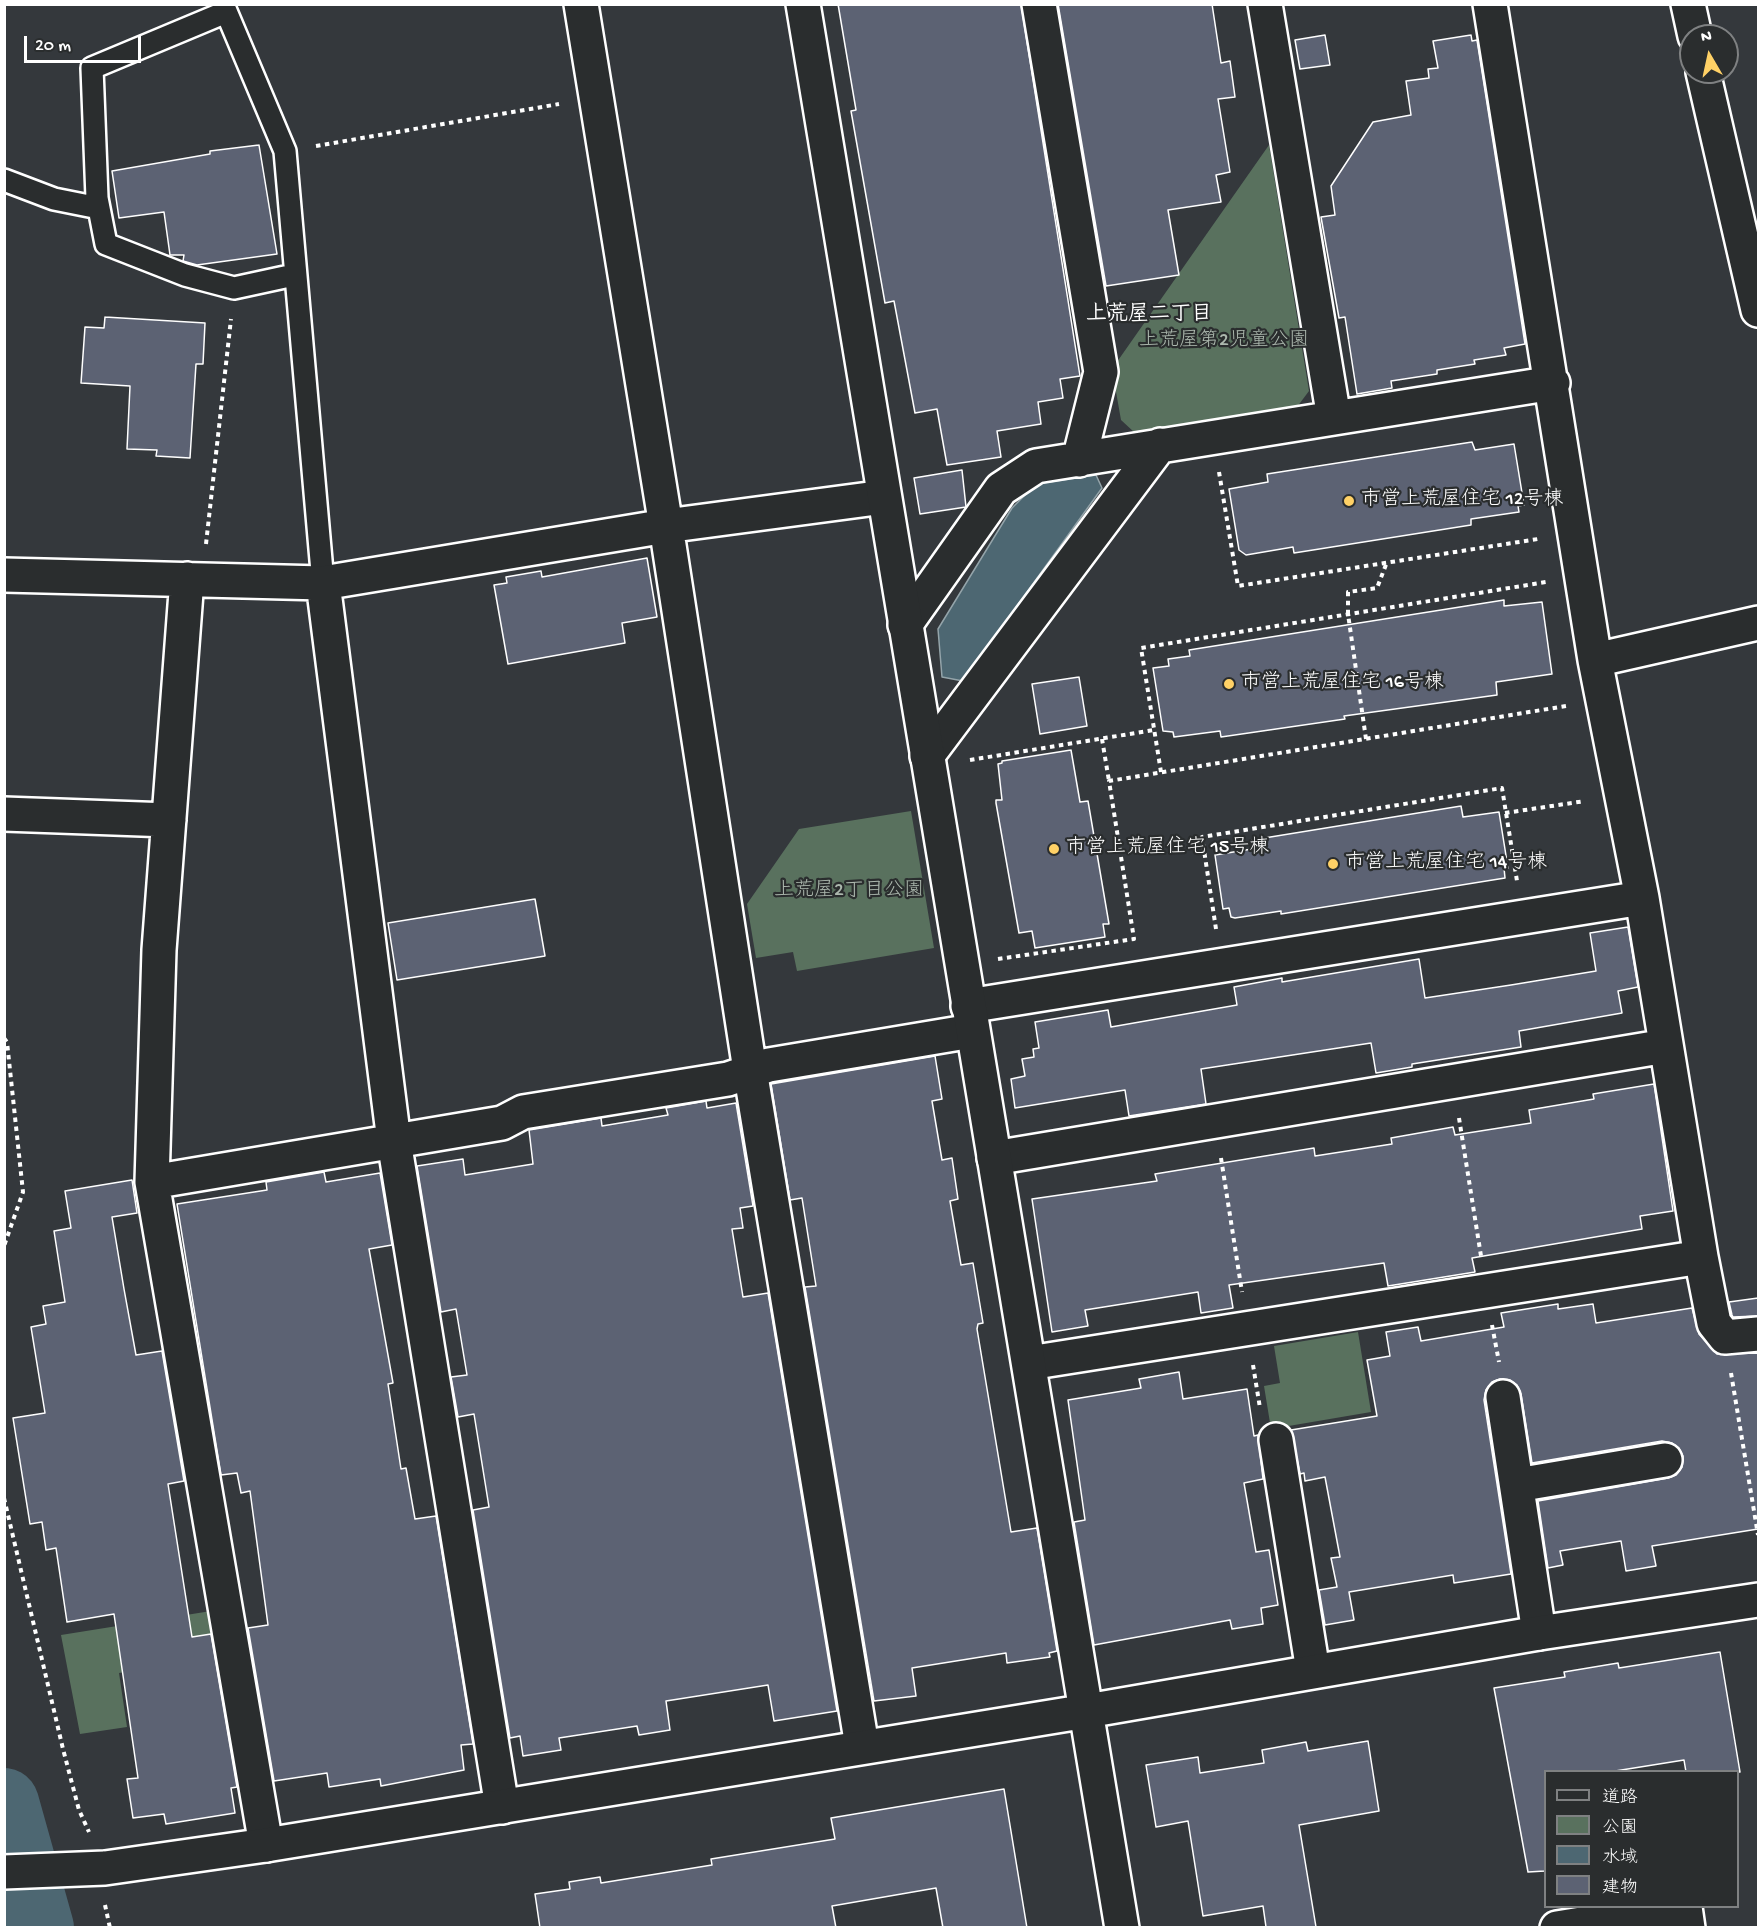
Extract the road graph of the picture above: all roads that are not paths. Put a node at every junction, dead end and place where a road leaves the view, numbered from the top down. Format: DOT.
graph roads {
  1 [pos="580,4"];
  2 [pos="803,4"];
  3 [pos="1039,4"];
  4 [pos="1265,4"];
  5 [pos="1490,4"];
  6 [pos="1688,4"];
  7 [pos="225,8"];
  8 [pos="1692,24"];
  9 [pos="1706,84"];
  10 [pos="4,180"];
  11 [pos="99,208"];
  12 [pos="294,275"];
  13 [pos="1758,310"];
  14 [pos="1553,383"];
  15 [pos="1334,418"];
  16 [pos="1160,445"];
  17 [pos="1079,460"];
  18 [pos="884,497"];
  19 [pos="666,526"];
  20 [pos="4,575"];
  21 [pos="194,579"];
  22 [pos="323,583"];
  23 [pos="1758,623"];
  24 [pos="905,626"];
  25 [pos="1595,660"];
  26 [pos="927,756"];
  27 [pos="4,814"];
  28 [pos="169,820"];
  29 [pos="1642,898"];
  30 [pos="970,1018"];
  31 [pos="1666,1046"];
  32 [pos="750,1070"];
  33 [pos="394,1141"];
  34 [pos="994,1158"];
  35 [pos="152,1182"];
  36 [pos="1701,1257"];
  37 [pos="1758,1334"];
  38 [pos="1029,1363"];
  39 [pos="1503,1397"];
  40 [pos="1276,1440"];
  41 [pos="1665,1460"];
  42 [pos="1517,1485"];
  43 [pos="1758,1600"];
  44 [pos="1539,1633"];
  45 [pos="1313,1671"];
  46 [pos="1087,1711"];
  47 [pos="862,1746"];
  48 [pos="502,1807"];
  49 [pos="266,1845"];
  50 [pos="4,1872"];
  51 [pos="1678,1908"];
  52 [pos="1684,1908"];
  53 [pos="1122,1928"];
  54 [pos="1557,1928"];
  55 [pos="1688,1928"];
  1 -- 19 [label="street"];
  2 -- 18 [label="street"];
  3 -- 17 [label="street"];
  4 -- 15 [label="street"];
  5 -- 14 [label="street"];
  6 -- 8 [label="street"];
  7 -- 11 [label="lane"];
  7 -- 12 [label="lane"];
  9 -- 13 [label="street"];
  10 -- 11 [label="lane"];
  11 -- 12 [label="lane"];
  12 -- 22 [label="lane"];
  14 -- 15 [label="street"];
  14 -- 25 [label="street"];
  15 -- 16 [label="street"];
  16 -- 17 [label="street"];
  16 -- 26 [label="street"];
  17 -- 24 [label="street"];
  18 -- 19 [label="street"];
  18 -- 24 [label="street"];
  19 -- 22 [label="street"];
  19 -- 32 [label="street"];
  20 -- 21 [label="street"];
  21 -- 22 [label="street"];
  21 -- 28 [label="street"];
  22 -- 33 [label="street"];
  23 -- 25 [label="street"];
  24 -- 26 [label="street"];
  25 -- 29 [label="street"];
  26 -- 30 [label="street"];
  27 -- 28 [label="street"];
  28 -- 35 [label="street"];
  29 -- 30 [label="street"];
  29 -- 31 [label="street"];
  30 -- 32 [label="street"];
  30 -- 34 [label="street"];
  31 -- 34 [label="street"];
  31 -- 36 [label="street"];
  32 -- 33 [label="street"];
  32 -- 47 [label="street"];
  33 -- 35 [label="street"];
  33 -- 48 [label="street"];
  34 -- 38 [label="street"];
  35 -- 49 [label="street"];
  36 -- 37 [label="street"];
  36 -- 38 [label="street"];
  38 -- 46 [label="street"];
  39 -- 42 [label="street"];
  40 -- 45 [label="street"];
  41 -- 42 [label="street"];
  42 -- 44 [label="street"];
  43 -- 44 [label="street"];
  44 -- 45 [label="street"];
  45 -- 46 [label="street"];
  46 -- 47 [label="street"];
  46 -- 53 [label="street"];
  47 -- 48 [label="street"];
  48 -- 49 [label="street"];
  49 -- 50 [label="street"];
  51 -- 54 [label="street"];
  52 -- 55 [label="street"];
}
